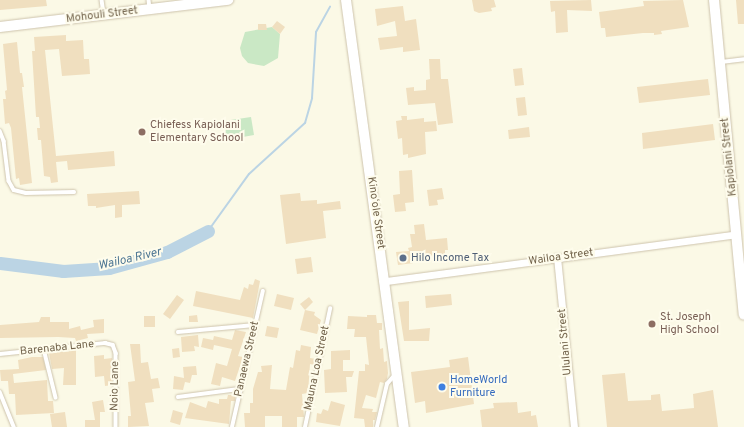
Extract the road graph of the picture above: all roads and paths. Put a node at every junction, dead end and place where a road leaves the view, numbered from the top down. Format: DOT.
graph roads {
  1 [pos="102,0"];
  2 [pos="228,0"];
  3 [pos="346,0"];
  4 [pos="714,0"];
  5 [pos="150,5"];
  6 [pos="104,15"];
  7 [pos="0,28"];
  8 [pos="744,59"];
  9 [pos="720,62"];
  10 [pos="0,131"];
  11 [pos="74,192"];
  12 [pos="740,233"];
  13 [pos="557,258"];
  14 [pos="386,281"];
  15 [pos="263,291"];
  16 [pos="330,309"];
  17 [pos="744,314"];
  18 [pos="255,325"];
  19 [pos="178,332"];
  20 [pos="113,345"];
  21 [pos="44,348"];
  22 [pos="0,354"];
  23 [pos="397,373"];
  24 [pos="240,389"];
  25 [pos="0,392"];
  26 [pos="178,397"];
  27 [pos="56,398"];
  28 [pos="14,427"];
  29 [pos="116,427"];
  30 [pos="232,427"];
  31 [pos="305,427"];
  32 [pos="377,427"];
  33 [pos="404,427"];
  34 [pos="574,427"];
  1 -- 6 [label="lane"];
  2 -- 5 [label="street, Mohouli Street"];
  3 -- 14 [label="street, Kinoʻole Street"];
  4 -- 9 [label="street, Kapiolani Street"];
  5 -- 6 [label="street, Mohouli Street"];
  6 -- 7 [label="street, Mohouli Street"];
  8 -- 9 [label="lane"];
  9 -- 12 [label="street, Kapiolani Street"];
  10 -- 11 [label="lane"];
  12 -- 13 [label="street, Wailoa Street"];
  12 -- 17 [label="street, Kapiolani Street"];
  13 -- 14 [label="street, Wailoa Street"];
  13 -- 34 [label="street, Ululani Street"];
  14 -- 23 [label="street, Kinoʻole Street"];
  15 -- 18 [label="lane, Panaewa Street"];
  16 -- 31 [label="lane, Mauna Loa Street"];
  18 -- 19 [label="lane"];
  18 -- 24 [label="lane, Panaewa Street"];
  20 -- 21 [label="lane, Barenaba Lane"];
  20 -- 29 [label="lane, Noio Lane"];
  21 -- 22 [label="lane, Barenaba Lane"];
  21 -- 27 [label="lane"];
  23 -- 32 [label="lane"];
  23 -- 33 [label="street, Kinoʻole Street"];
  24 -- 26 [label="lane"];
  24 -- 30 [label="lane, Panaewa Street"];
  25 -- 28 [label="lane"];
}
